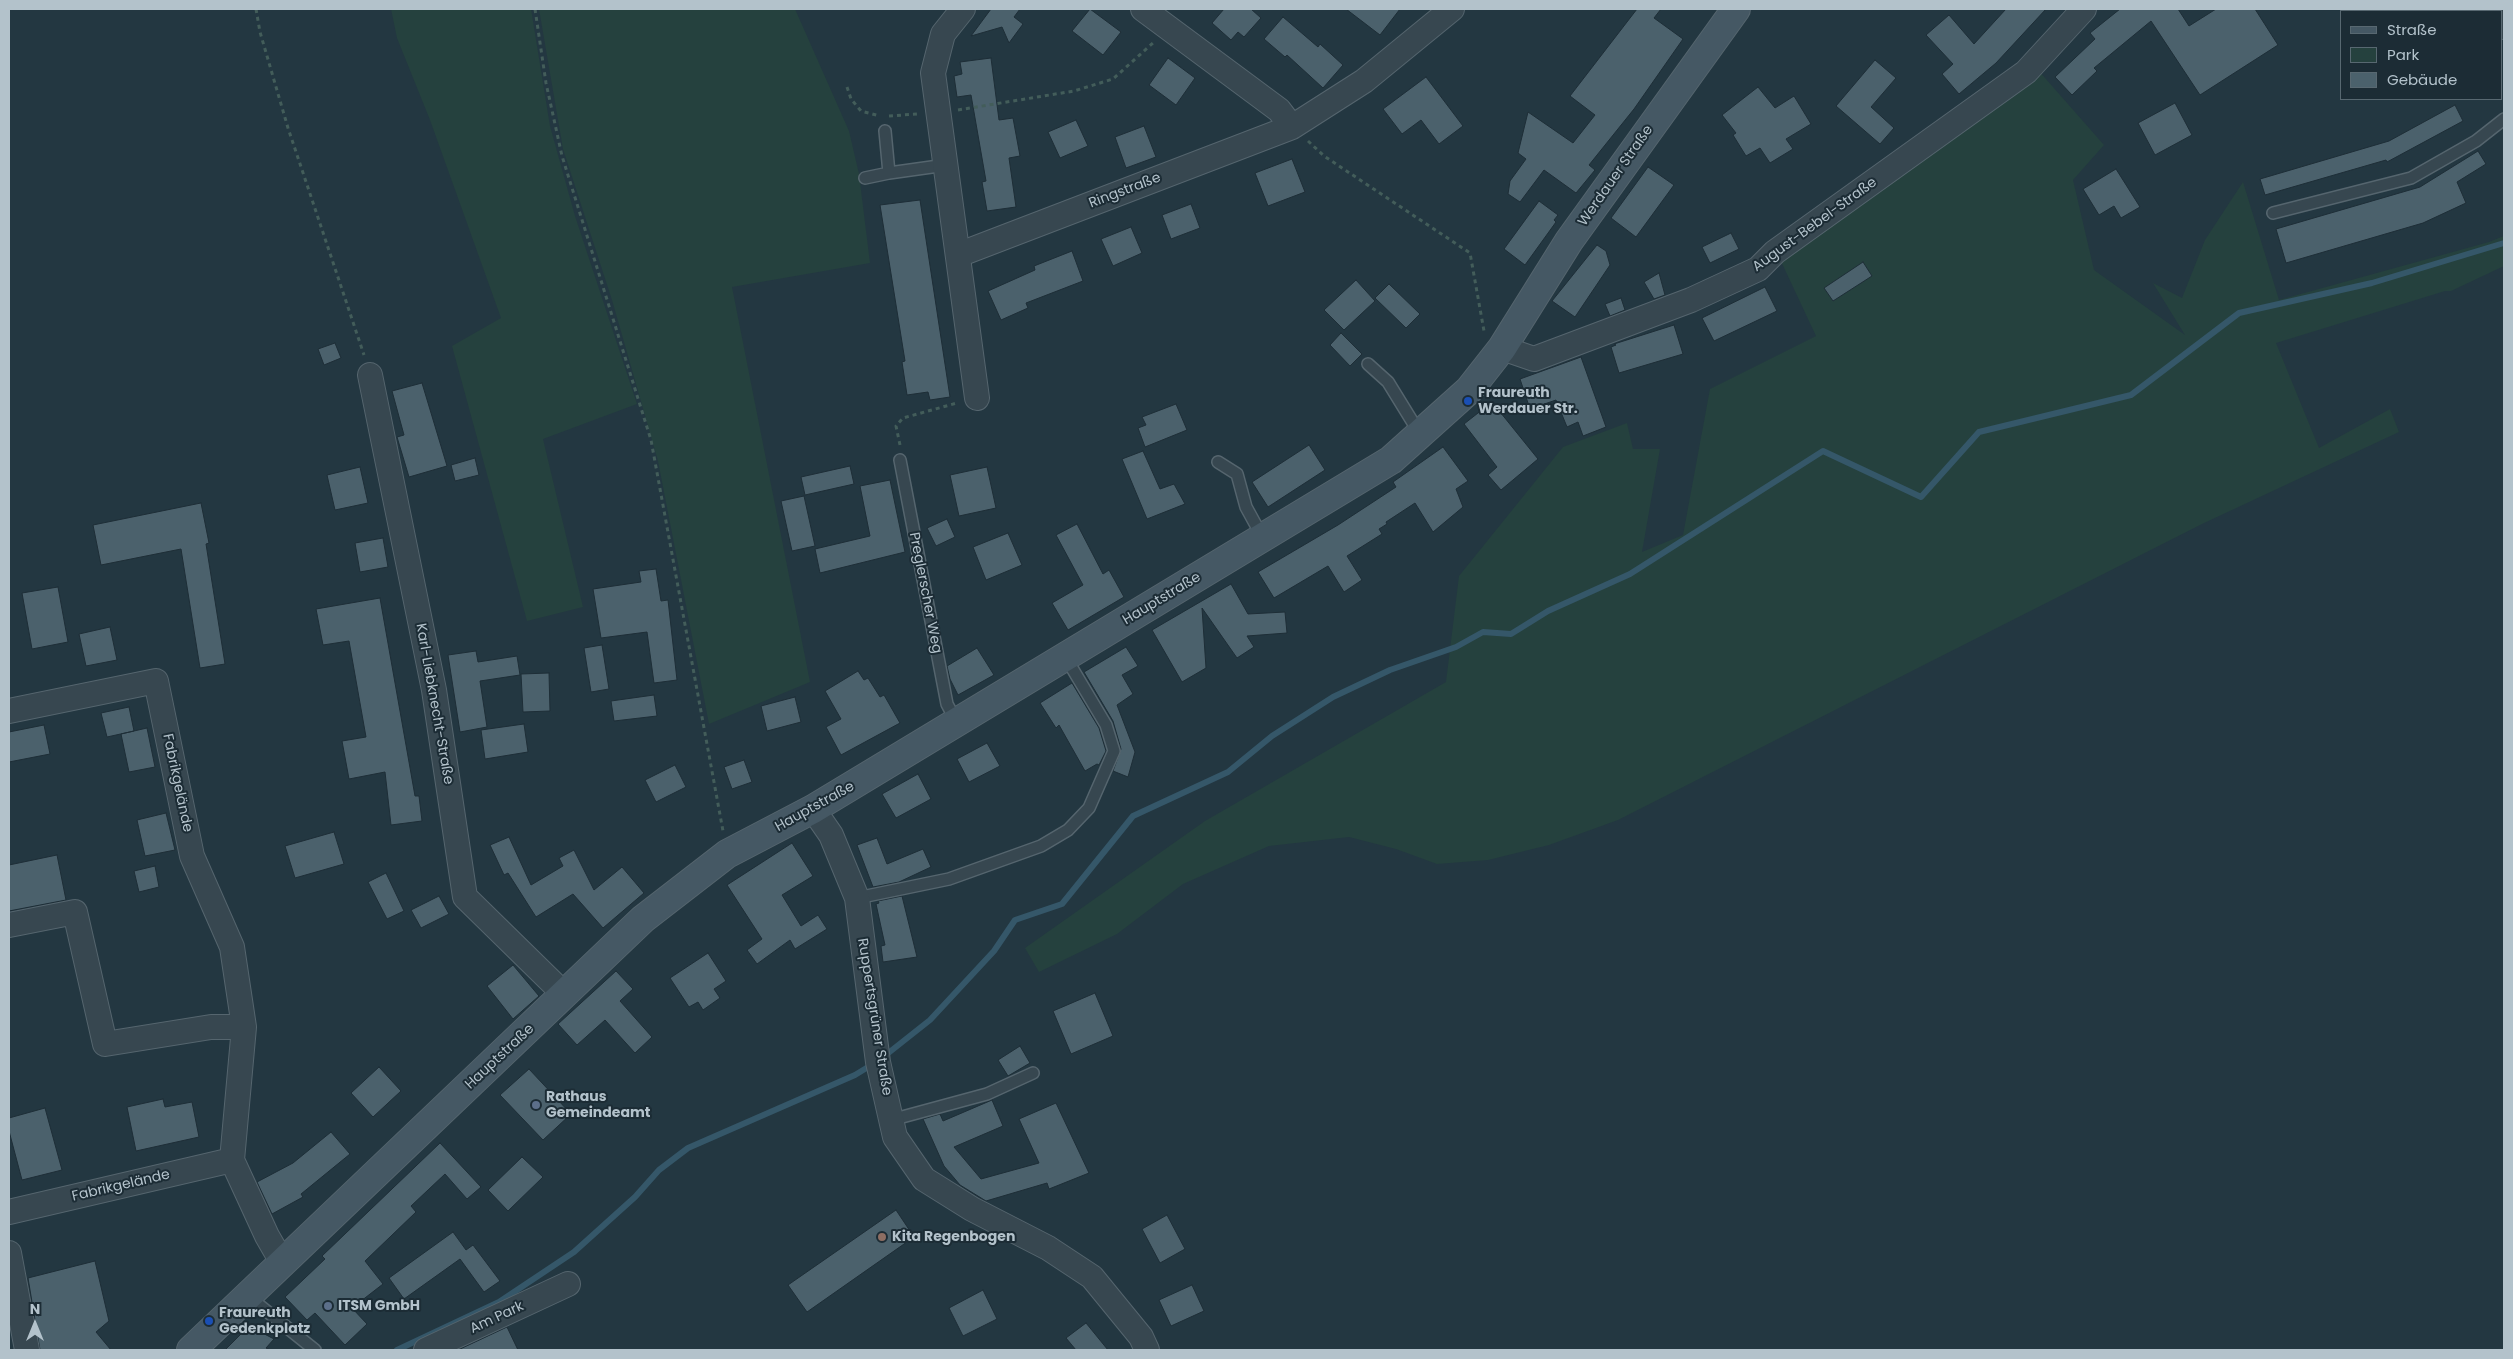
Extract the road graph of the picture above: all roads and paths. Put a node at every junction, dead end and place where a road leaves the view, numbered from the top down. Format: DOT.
graph roads {
  1 [pos="256,9"];
  2 [pos="535,9"];
  3 [pos="963,9"];
  4 [pos="1143,9"];
  5 [pos="1736,9"];
  6 [pos="2084,9"];
  7 [pos="1447,10"];
  8 [pos="1170,28"];
  9 [pos="847,87"];
  10 [pos="938,113"];
  11 [pos="2504,119"];
  12 [pos="1292,127"];
  13 [pos="885,131"];
  14 [pos="946,166"];
  15 [pos="889,172"];
  16 [pos="865,178"];
  17 [pos="2272,213"];
  18 [pos="958,255"];
  19 [pos="1502,348"];
  20 [pos="1368,364"];
  21 [pos="370,375"];
  22 [pos="977,398"];
  23 [pos="1420,434"];
  24 [pos="900,460"];
  25 [pos="1218,462"];
  26 [pos="1263,538"];
  27 [pos="1066,658"];
  28 [pos="9,711"];
  29 [pos="957,723"];
  30 [pos="813,809"];
  31 [pos="727,854"];
  32 [pos="856,898"];
  33 [pos="9,924"];
  34 [pos="565,995"];
  35 [pos="244,1027"];
  36 [pos="1033,1073"];
  37 [pos="892,1120"];
  38 [pos="232,1160"];
  39 [pos="9,1212"];
  40 [pos="9,1253"];
  41 [pos="282,1262"];
  42 [pos="568,1284"];
  43 [pos="249,1297"];
  44 [pos="27,1350"];
  45 [pos="190,1350"];
  46 [pos="315,1350"];
  47 [pos="426,1350"];
  48 [pos="1147,1350"];
  1 -- 21 [label="path"];
  2 -- 31 [label="path"];
  3 -- 10 [label="street"];
  4 -- 8 [label="street"];
  5 -- 19 [label="main road, Werdauer Straße"];
  6 -- 19 [label="street, August-Bebel-Straße"];
  7 -- 12 [label="street, Ringstraße"];
  8 -- 10 [label="path"];
  8 -- 12 [label="street"];
  9 -- 10 [label="path"];
  10 -- 14 [label="street"];
  11 -- 17 [label="lane"];
  12 -- 18 [label="street, Ringstraße"];
  12 -- 19 [label="path"];
  13 -- 15 [label="lane"];
  14 -- 15 [label="lane"];
  14 -- 18 [label="street"];
  15 -- 16 [label="lane"];
  18 -- 22 [label="street"];
  19 -- 23 [label="main road, Hauptstraße"];
  20 -- 23 [label="lane"];
  21 -- 34 [label="street, Karl-Liebknecht-Straße"];
  22 -- 24 [label="path"];
  23 -- 26 [label="main road, Hauptstraße"];
  24 -- 29 [label="lane, Preglerscher Weg"];
  25 -- 26 [label="lane"];
  26 -- 27 [label="main road, Hauptstraße"];
  27 -- 29 [label="main road, Hauptstraße"];
  27 -- 32 [label="lane"];
  28 -- 35 [label="street, Fabrikgelände"];
  29 -- 30 [label="main road, Hauptstraße"];
  30 -- 31 [label="main road, Hauptstraße"];
  30 -- 32 [label="street, Ruppertsgrüner Straße"];
  31 -- 34 [label="main road, Hauptstraße"];
  32 -- 37 [label="street, Ruppertsgrüner Straße"];
  33 -- 35 [label="street"];
  34 -- 41 [label="main road, Hauptstraße"];
  35 -- 38 [label="street, Fabrikgelände"];
  36 -- 37 [label="lane"];
  37 -- 48 [label="street, Ruppertsgrüner Straße"];
  38 -- 39 [label="street, Fabrikgelände"];
  38 -- 41 [label="street, Fabrikgelände"];
  40 -- 44 [label="street"];
  41 -- 43 [label="main road, Hauptstraße"];
  42 -- 47 [label="street, Am Park"];
  43 -- 45 [label="main road, Hauptstraße"];
  43 -- 46 [label="lane"];
}
